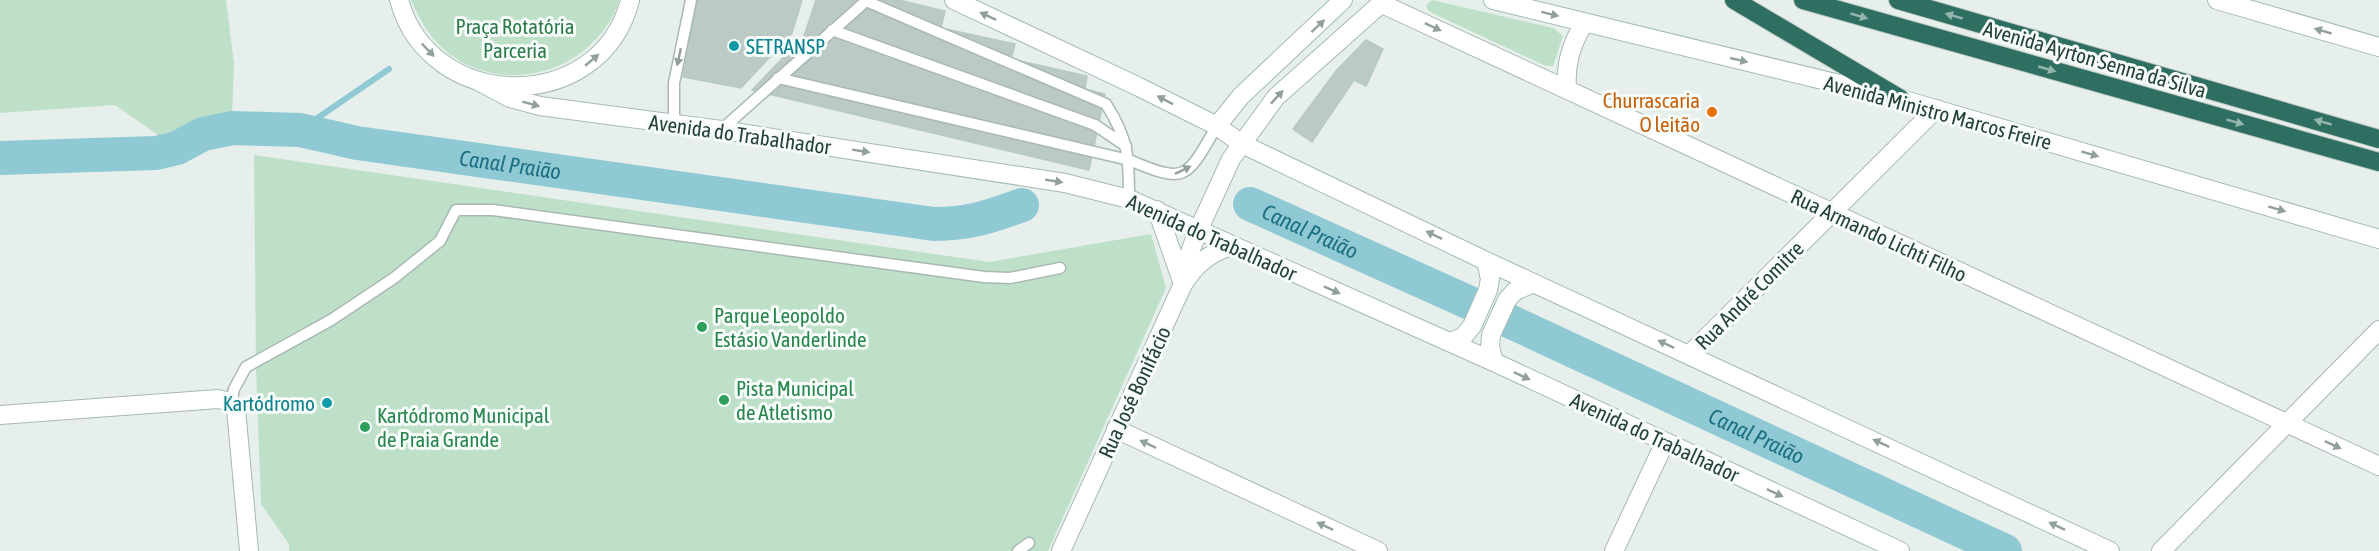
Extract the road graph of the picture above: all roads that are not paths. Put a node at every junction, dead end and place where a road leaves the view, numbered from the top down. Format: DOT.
graph roads {
  1 [pos="399,0"];
  2 [pos="630,0"];
  3 [pos="691,0"];
  4 [pos="954,0"];
  5 [pos="1343,0"];
  6 [pos="1351,0"];
  7 [pos="1493,0"];
  8 [pos="1734,0"];
  9 [pos="1803,0"];
  10 [pos="1898,0"];
  11 [pos="2217,0"];
  12 [pos="1382,2"];
  13 [pos="2248,5"];
  14 [pos="1361,21"];
  15 [pos="1584,23"];
  16 [pos="832,30"];
  17 [pos="2379,47"];
  18 [pos="778,78"];
  19 [pos="478,81"];
  20 [pos="1567,90"];
  21 [pos="1901,99"];
  22 [pos="1936,109"];
  23 [pos="674,124"];
  24 [pos="1217,126"];
  25 [pos="720,130"];
  26 [pos="2379,139"];
  27 [pos="1242,144"];
  28 [pos="1126,146"];
  29 [pos="1129,160"];
  30 [pos="2377,162"];
  31 [pos="1129,199"];
  32 [pos="1157,210"];
  33 [pos="1831,213"];
  34 [pos="1198,231"];
  35 [pos="2379,238"];
  36 [pos="1232,246"];
  37 [pos="1486,261"];
  38 [pos="1060,268"];
  39 [pos="1534,283"];
  40 [pos="1183,284"];
  41 [pos="2379,330"];
  42 [pos="1450,342"];
  43 [pos="1689,354"];
  44 [pos="1494,362"];
  45 [pos="234,405"];
  46 [pos="0,415"];
  47 [pos="2286,423"];
  48 [pos="1116,429"];
  49 [pos="1665,442"];
  50 [pos="2379,466"];
  51 [pos="249,551"];
  52 [pos="1018,551"];
  53 [pos="1023,551"];
  54 [pos="1061,551"];
  55 [pos="1378,551"];
  56 [pos="1614,551"];
  57 [pos="1900,551"];
  58 [pos="2110,551"];
  59 [pos="2161,551"];
  1 -- 19 [label="street, one-way"];
  19 -- 2 [label="street, one-way"];
  3 -- 23 [label="lane, one-way"];
  24 -- 4 [label="street, one-way"];
  24 -- 5 [label="street, one-way"];
  6 -- 14 [label="street"];
  7 -- 15 [label="street, Avenida Ministro Marcos Freire, one-way"];
  8 -- 21 [label="highway"];
  9 -- 30 [label="highway, Avenida Ayrton Senna da Silva, one-way"];
  26 -- 10 [label="highway, Avenida Ayrton Senna da Silva, one-way"];
  11 -- 13 [label="street"];
  12 -- 14 [label="street"];
  12 -- 20 [label="street, Rua Armando Lichti Filho, one-way"];
  17 -- 13 [label="street, one-way"];
  27 -- 14 [label="street, one-way"];
  15 -- 20 [label="street"];
  15 -- 21 [label="street, Avenida Ministro Marcos Freire, one-way"];
  16 -- 18 [label="lane"];
  16 -- 28 [label="lane"];
  16 -- 28 [label="lane"];
  18 -- 25 [label="lane"];
  18 -- 29 [label="lane"];
  19 -- 23 [label="street, Avenida do Trabalhador, one-way"];
  20 -- 33 [label="street, Rua Armando Lichti Filho"];
  21 -- 22 [label="street, Avenida Ministro Marcos Freire"];
  22 -- 33 [label="street, Rua André Comitre"];
  22 -- 35 [label="street, Avenida Ministro Marcos Freire, one-way"];
  23 -- 25 [label="street, Avenida do Trabalhador"];
  24 -- 27 [label="street"];
  29 -- 24 [label="lane, one-way"];
  25 -- 31 [label="street, Avenida do Trabalhador, one-way"];
  27 -- 34 [label="street, Rua José Bonifácio"];
  37 -- 27 [label="street, one-way"];
  28 -- 29 [label="lane"];
  29 -- 31 [label="lane"];
  31 -- 32 [label="street, Avenida do Trabalhador"];
  32 -- 34 [label="street, Avenida do Trabalhador"];
  32 -- 40 [label="street"];
  33 -- 43 [label="street, Rua André Comitre"];
  33 -- 47 [label="street, Rua Armando Lichti Filho"];
  34 -- 36 [label="street, Avenida do Trabalhador"];
  34 -- 40 [label="street, Rua José Bonifácio"];
  36 -- 40 [label="street"];
  36 -- 42 [label="street, Avenida do Trabalhador, one-way"];
  37 -- 39 [label="street"];
  37 -- 42 [label="street"];
  38 -- 45 [label="lane"];
  43 -- 39 [label="street, one-way"];
  39 -- 44 [label="street"];
  40 -- 48 [label="street, Rua José Bonifácio"];
  41 -- 47 [label="street"];
  42 -- 44 [label="street, Avenida do Trabalhador"];
  58 -- 43 [label="street, one-way"];
  44 -- 49 [label="street, Avenida do Trabalhador, one-way"];
  45 -- 46 [label="street"];
  45 -- 51 [label="street"];
  47 -- 50 [label="street, Rua Armando Lichti Filho, one-way"];
  47 -- 59 [label="street"];
  48 -- 54 [label="street, Rua José Bonifácio"];
  55 -- 48 [label="street, one-way"];
  49 -- 56 [label="street"];
  49 -- 57 [label="street, Avenida do Trabalhador, one-way"];
  52 -- 53 [label="lane"];
}
